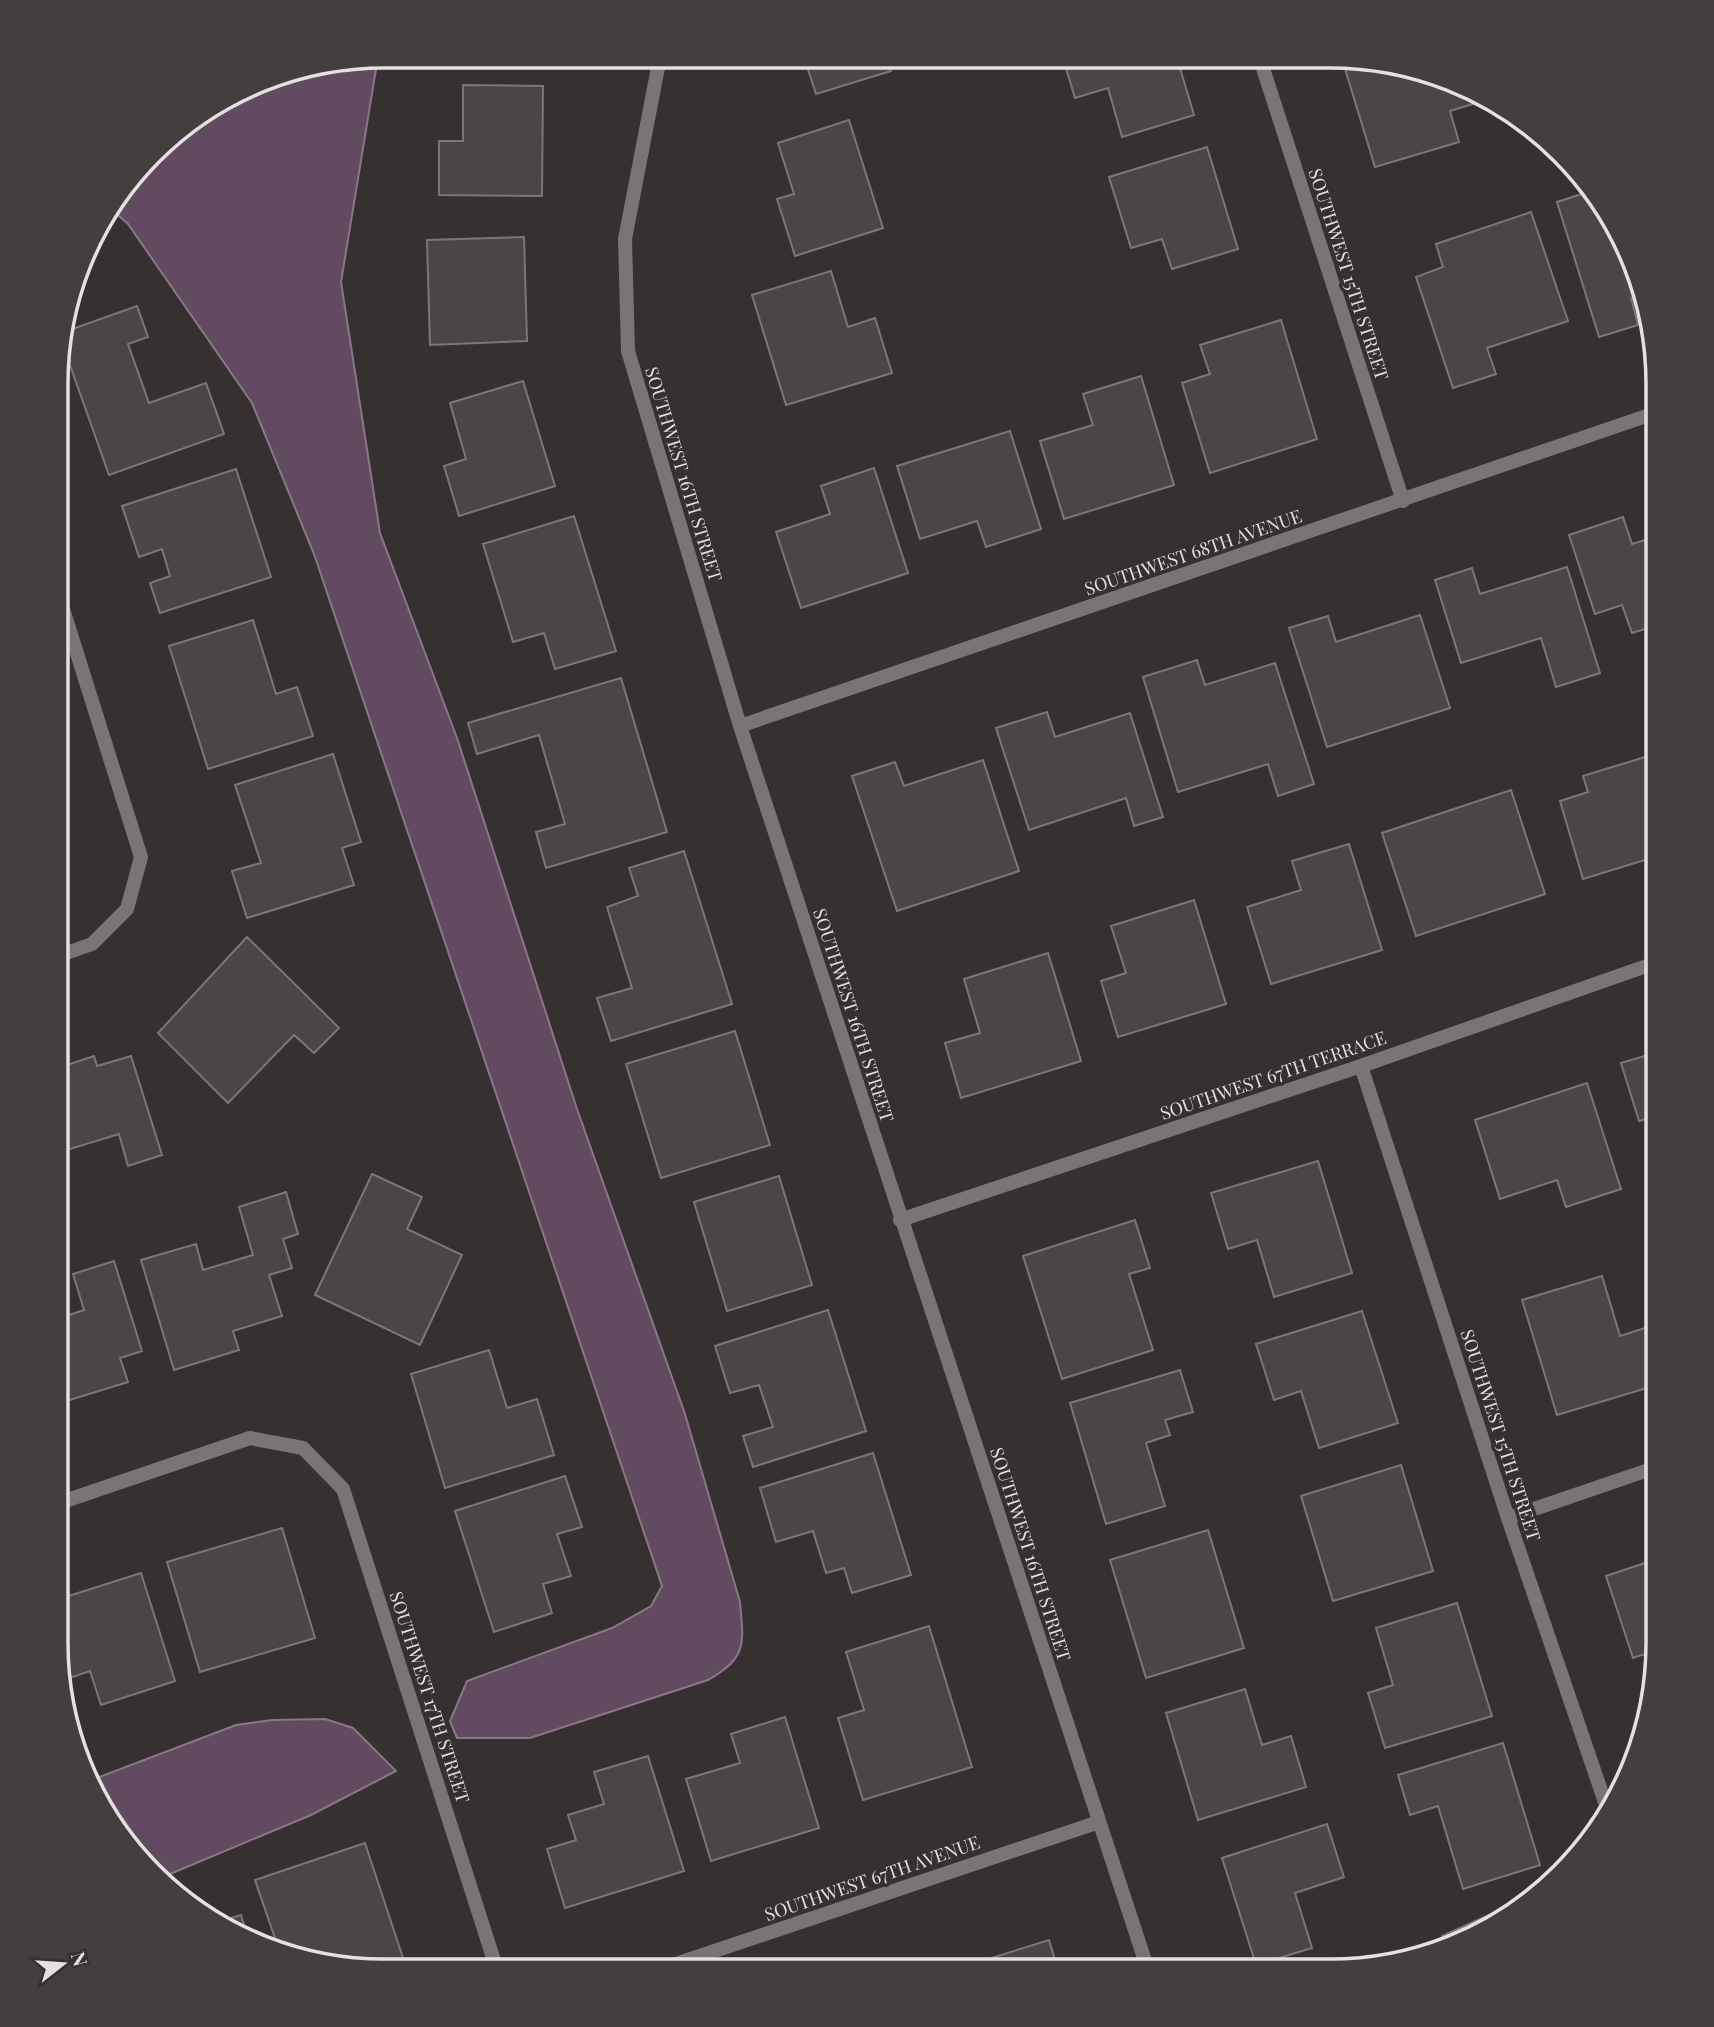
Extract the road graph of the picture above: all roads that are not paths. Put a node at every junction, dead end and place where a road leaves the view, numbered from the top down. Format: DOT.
graph roads {
  1 [pos="658,68"];
  2 [pos="1263,68"];
  3 [pos="1646,416"];
  4 [pos="1403,501"];
  5 [pos="68,625"];
  6 [pos="740,726"];
  7 [pos="68,952"];
  8 [pos="1646,966"];
  9 [pos="1361,1066"];
  10 [pos="900,1220"];
  11 [pos="1646,1471"];
  12 [pos="68,1500"];
  13 [pos="1508,1518"];
  14 [pos="1604,1799"];
  15 [pos="1099,1822"];
  16 [pos="493,1959"];
  17 [pos="690,1959"];
  18 [pos="1144,1959"];
  1 -- 6 [label="street, SOUTHWEST 16TH STREET"];
  2 -- 4 [label="street, SOUTHWEST 15TH STREET"];
  3 -- 4 [label="street, SOUTHWEST 68TH AVENUE"];
  4 -- 6 [label="street, SOUTHWEST 68TH AVENUE"];
  5 -- 7 [label="street"];
  6 -- 10 [label="street, SOUTHWEST 16TH STREET"];
  8 -- 9 [label="street, SOUTHWEST 67TH TERRACE"];
  9 -- 10 [label="street, SOUTHWEST 67TH TERRACE"];
  9 -- 13 [label="street, SOUTHWEST 15TH STREET"];
  10 -- 15 [label="street, SOUTHWEST 16TH STREET"];
  11 -- 13 [label="street"];
  12 -- 16 [label="street, SOUTHWEST 17TH STREET"];
  13 -- 14 [label="street, SOUTHWEST 15TH STREET"];
  15 -- 17 [label="street, SOUTHWEST 67TH AVENUE"];
  15 -- 18 [label="street, SOUTHWEST 16TH STREET"];
}
